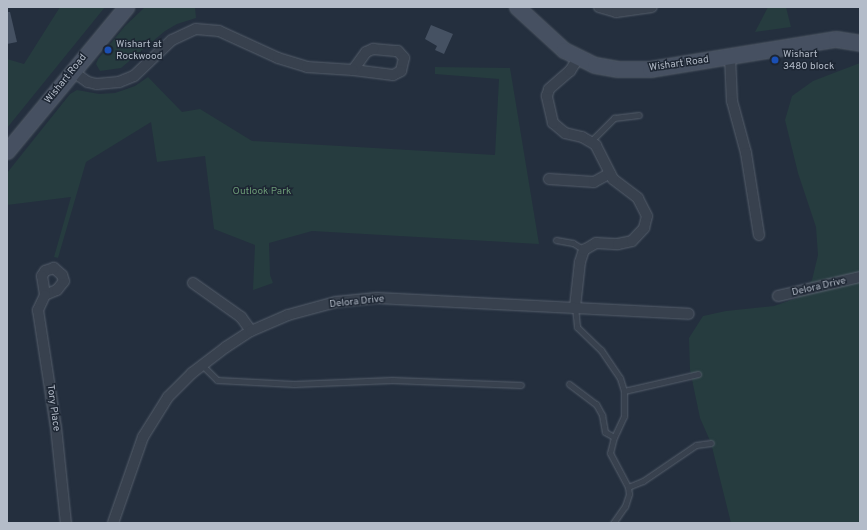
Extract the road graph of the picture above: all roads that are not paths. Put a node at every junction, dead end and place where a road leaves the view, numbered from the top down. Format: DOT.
graph roads {
  1 [pos="126,7"];
  2 [pos="517,7"];
  3 [pos="599,7"];
  4 [pos="652,7"];
  5 [pos="860,42"];
  6 [pos="730,56"];
  7 [pos="578,58"];
  8 [pos="353,70"];
  9 [pos="72,71"];
  10 [pos="639,115"];
  11 [pos="591,141"];
  12 [pos="7,151"];
  13 [pos="610,173"];
  14 [pos="549,179"];
  15 [pos="759,235"];
  16 [pos="556,240"];
  17 [pos="584,250"];
  18 [pos="860,277"];
  19 [pos="193,283"];
  20 [pos="45,295"];
  21 [pos="778,296"];
  22 [pos="576,307"];
  23 [pos="688,314"];
  24 [pos="251,331"];
  25 [pos="202,365"];
  26 [pos="698,374"];
  27 [pos="569,384"];
  28 [pos="521,385"];
  29 [pos="624,391"];
  30 [pos="614,438"];
  31 [pos="711,443"];
  32 [pos="628,487"];
  33 [pos="66,523"];
  34 [pos="113,523"];
  35 [pos="613,523"];
  1 -- 9 [label="street, Wishart Road"];
  2 -- 7 [label="street, Wishart Road"];
  3 -- 4 [label="street"];
  5 -- 6 [label="street, Wishart Road"];
  6 -- 7 [label="street, Wishart Road"];
  6 -- 15 [label="street"];
  7 -- 11 [label="street"];
  8 -- 8 [label="street"];
  8 -- 9 [label="street"];
  9 -- 12 [label="street, Wishart Road"];
  10 -- 11 [label="lane"];
  11 -- 13 [label="street"];
  13 -- 14 [label="street"];
  13 -- 17 [label="street"];
  16 -- 17 [label="lane"];
  17 -- 22 [label="street"];
  18 -- 21 [label="street, Delora Drive"];
  19 -- 24 [label="street"];
  20 -- 33 [label="street, Tory Place"];
  22 -- 23 [label="street, Delora Drive"];
  22 -- 24 [label="street, Delora Drive"];
  22 -- 29 [label="lane"];
  24 -- 25 [label="street, Delora Drive"];
  25 -- 28 [label="lane"];
  25 -- 34 [label="street, Delora Drive"];
  26 -- 29 [label="lane"];
  27 -- 30 [label="lane"];
  29 -- 30 [label="lane"];
  30 -- 32 [label="lane"];
  31 -- 32 [label="lane"];
  32 -- 35 [label="lane"];
}
